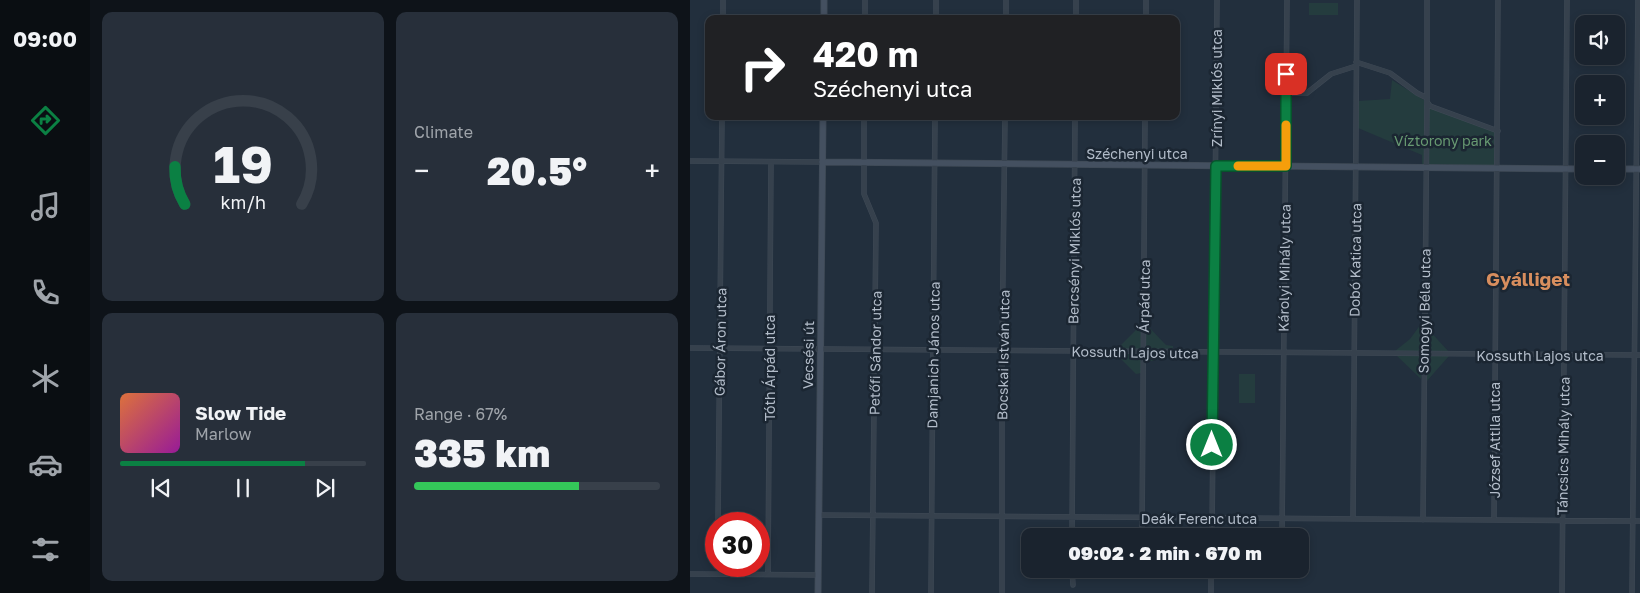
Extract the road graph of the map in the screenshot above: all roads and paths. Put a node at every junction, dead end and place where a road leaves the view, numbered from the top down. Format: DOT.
graph roads {
  1 [pos="723,0"];
  2 [pos="824,0"];
  3 [pos="865,0"];
  4 [pos="936,0"];
  5 [pos="1006,0"];
  6 [pos="1076,0"];
  7 [pos="1146,0"];
  8 [pos="1217,0"];
  9 [pos="1287,0"];
  10 [pos="1356,0"];
  11 [pos="1427,0"];
  12 [pos="1498,0"];
  13 [pos="1567,0"];
  14 [pos="1638,0"];
  15 [pos="723,15"];
  16 [pos="824,15"];
  17 [pos="865,15"];
  18 [pos="936,15"];
  19 [pos="1006,15"];
  20 [pos="1076,15"];
  21 [pos="1146,15"];
  22 [pos="1356,64"];
  23 [pos="1286,93"];
  24 [pos="1427,101"];
  25 [pos="722,120"];
  26 [pos="823,120"];
  27 [pos="864,120"];
  28 [pos="935,120"];
  29 [pos="1005,120"];
  30 [pos="1075,120"];
  31 [pos="1146,120"];
  32 [pos="1498,131"];
  33 [pos="690,161"];
  34 [pos="722,161"];
  35 [pos="771,162"];
  36 [pos="822,162"];
  37 [pos="864,164"];
  38 [pos="934,164"];
  39 [pos="1005,165"];
  40 [pos="1075,165"];
  41 [pos="1145,165"];
  42 [pos="1216,166"];
  43 [pos="1286,166"];
  44 [pos="1356,166"];
  45 [pos="1425,167"];
  46 [pos="1497,168"];
  47 [pos="1566,169"];
  48 [pos="1575,169"];
  49 [pos="1625,169"];
  50 [pos="1638,169"];
  51 [pos="690,348"];
  52 [pos="719,348"];
  53 [pos="769,348"];
  54 [pos="820,350"];
  55 [pos="875,350"];
  56 [pos="932,350"];
  57 [pos="1002,350"];
  58 [pos="1073,351"];
  59 [pos="1144,351"];
  60 [pos="1213,352"];
  61 [pos="1284,353"];
  62 [pos="1354,353"];
  63 [pos="1424,354"];
  64 [pos="1495,354"];
  65 [pos="1564,354"];
  66 [pos="1637,355"];
  67 [pos="718,512"];
  68 [pos="768,512"];
  69 [pos="819,515"];
  70 [pos="873,516"];
  71 [pos="931,516"];
  72 [pos="1002,517"];
  73 [pos="1072,517"];
  74 [pos="1142,518"];
  75 [pos="1212,518"];
  76 [pos="1282,519"];
  77 [pos="1353,519"];
  78 [pos="1423,520"];
  79 [pos="1494,520"];
  80 [pos="1563,521"];
  81 [pos="1633,521"];
  82 [pos="1640,521"];
  83 [pos="1072,528"];
  84 [pos="1142,528"];
  85 [pos="1212,528"];
  86 [pos="1282,528"];
  87 [pos="690,574"];
  88 [pos="705,574"];
  89 [pos="770,574"];
  90 [pos="818,575"];
  91 [pos="1073,578"];
  92 [pos="1211,578"];
  93 [pos="1073,584"];
  94 [pos="818,593"];
  95 [pos="872,593"];
  96 [pos="932,593"];
  97 [pos="1002,593"];
  98 [pos="1211,593"];
  99 [pos="1562,593"];
  100 [pos="1632,593"];
  1 -- 15 [label="street"];
  2 -- 16 [label="street"];
  3 -- 17 [label="street"];
  4 -- 18 [label="street"];
  5 -- 19 [label="street"];
  6 -- 20 [label="street"];
  7 -- 21 [label="street"];
  8 -- 42 [label="street, Zrínyi Miklós utca"];
  9 -- 23 [label="street, Károlyi Mihály utca"];
  10 -- 22 [label="street, Dobó Katica utca"];
  11 -- 24 [label="street, Somogyi Béla utca"];
  12 -- 32 [label="street, József Attila utca"];
  13 -- 47 [label="street, Táncsics Mihály utca"];
  14 -- 50 [label="street"];
  22 -- 23 [label="street"];
  22 -- 24 [label="street"];
  22 -- 44 [label="street, Dobó Katica utca"];
  23 -- 43 [label="street, Károlyi Mihály utca"];
  24 -- 32 [label="street"];
  24 -- 45 [label="street, Somogyi Béla utca"];
  25 -- 34 [label="street, Gábor Áron utca"];
  26 -- 36 [label="street, Vecsési út"];
  27 -- 37 [label="street, Petőfi Sándor utca"];
  28 -- 38 [label="street, Damjanich János utca"];
  29 -- 39 [label="street, Bocskai István utca"];
  30 -- 40 [label="street, Bercsényi Miklós utca"];
  31 -- 41 [label="street, Árpád utca"];
  32 -- 46 [label="street, József Attila utca"];
  33 -- 34 [label="street, Széchenyi utca"];
  34 -- 35 [label="street, Széchenyi utca"];
  34 -- 52 [label="street, Gábor Áron utca"];
  35 -- 36 [label="street, Széchenyi utca"];
  35 -- 53 [label="street, Tóth Árpád utca"];
  36 -- 37 [label="street, Széchenyi utca"];
  36 -- 54 [label="street, Vecsési út"];
  37 -- 38 [label="street, Széchenyi utca"];
  37 -- 55 [label="street, Petőfi Sándor utca"];
  38 -- 39 [label="street, Széchenyi utca"];
  38 -- 56 [label="street, Damjanich János utca"];
  39 -- 40 [label="street, Széchenyi utca"];
  39 -- 57 [label="street, Bocskai István utca"];
  40 -- 41 [label="street, Széchenyi utca"];
  40 -- 58 [label="street, Bercsényi Miklós utca"];
  41 -- 42 [label="street, Széchenyi utca"];
  41 -- 59 [label="street, Árpád utca"];
  42 -- 43 [label="street, Széchenyi utca"];
  42 -- 60 [label="street, Zrínyi Miklós utca"];
  43 -- 44 [label="street, Széchenyi utca"];
  43 -- 61 [label="street, Károlyi Mihály utca"];
  44 -- 45 [label="street, Széchenyi utca"];
  44 -- 62 [label="street, Dobó Katica utca"];
  45 -- 46 [label="street, Széchenyi utca"];
  45 -- 63 [label="street, Somogyi Béla utca"];
  46 -- 47 [label="street, Széchenyi utca"];
  46 -- 64 [label="street, József Attila utca"];
  47 -- 48 [label="street, Széchenyi utca"];
  47 -- 65 [label="street, Táncsics Mihály utca"];
  49 -- 50 [label="street"];
  50 -- 66 [label="street"];
  51 -- 52 [label="street, Kossuth Lajos utca"];
  52 -- 53 [label="street, Kossuth Lajos utca"];
  52 -- 67 [label="street, Gábor Áron utca"];
  53 -- 54 [label="street, Kossuth Lajos utca"];
  53 -- 68 [label="street, Tóth Árpád utca"];
  54 -- 55 [label="street, Kossuth Lajos utca"];
  54 -- 69 [label="street, Vecsési út"];
  55 -- 56 [label="street, Kossuth Lajos utca"];
  55 -- 70 [label="street, Petőfi Sándor utca"];
  56 -- 57 [label="street, Kossuth Lajos utca"];
  56 -- 71 [label="street, Damjanich János utca"];
  57 -- 58 [label="street, Kossuth Lajos utca"];
  57 -- 72 [label="street, Bocskai István utca"];
  58 -- 59 [label="street, Kossuth Lajos utca"];
  58 -- 73 [label="street, Bercsényi Miklós utca"];
  59 -- 60 [label="street, Kossuth Lajos utca"];
  59 -- 74 [label="street, Árpád utca"];
  60 -- 61 [label="street, Kossuth Lajos utca"];
  60 -- 75 [label="street, Zrínyi Miklós utca"];
  61 -- 62 [label="street, Kossuth Lajos utca"];
  61 -- 76 [label="street, Károlyi Mihály utca"];
  62 -- 63 [label="street, Kossuth Lajos utca"];
  62 -- 77 [label="street, Dobó Katica utca"];
  63 -- 64 [label="street, Kossuth Lajos utca"];
  63 -- 78 [label="street, Somogyi Béla utca"];
  64 -- 65 [label="street, Kossuth Lajos utca"];
  64 -- 79 [label="street, József Attila utca"];
  65 -- 66 [label="street, Kossuth Lajos utca"];
  65 -- 80 [label="street, Táncsics Mihály utca"];
  66 -- 81 [label="street"];
  69 -- 70 [label="street, Deák Ferenc utca"];
  69 -- 90 [label="street, Vecsési út"];
  70 -- 71 [label="street, Deák Ferenc utca"];
  70 -- 95 [label="street, Petőfi Sándor utca"];
  71 -- 72 [label="street, Deák Ferenc utca"];
  71 -- 96 [label="street, Damjanich János utca"];
  72 -- 73 [label="street, Deák Ferenc utca"];
  72 -- 97 [label="street, Bocskai István utca"];
  73 -- 74 [label="street, Deák Ferenc utca"];
  73 -- 83 [label="street, Bercsényi Miklós utca"];
  74 -- 75 [label="street, Deák Ferenc utca"];
  74 -- 84 [label="street, Árpád utca"];
  75 -- 76 [label="street, Deák Ferenc utca"];
  75 -- 85 [label="street, Zrínyi Miklós utca"];
  76 -- 77 [label="street, Deák Ferenc utca"];
  76 -- 86 [label="street, Károlyi Mihály utca"];
  77 -- 78 [label="street, Deák Ferenc utca"];
  78 -- 79 [label="street, Deák Ferenc utca"];
  79 -- 80 [label="street, Deák Ferenc utca"];
  80 -- 81 [label="street, Deák Ferenc utca"];
  80 -- 99 [label="street, Táncsics Mihály utca"];
  81 -- 82 [label="street, Deák Ferenc utca"];
  81 -- 100 [label="street"];
  87 -- 88 [label="street"];
  89 -- 90 [label="street"];
  90 -- 94 [label="street, Vecsési út"];
  91 -- 93 [label="street"];
  92 -- 98 [label="street"];
}
